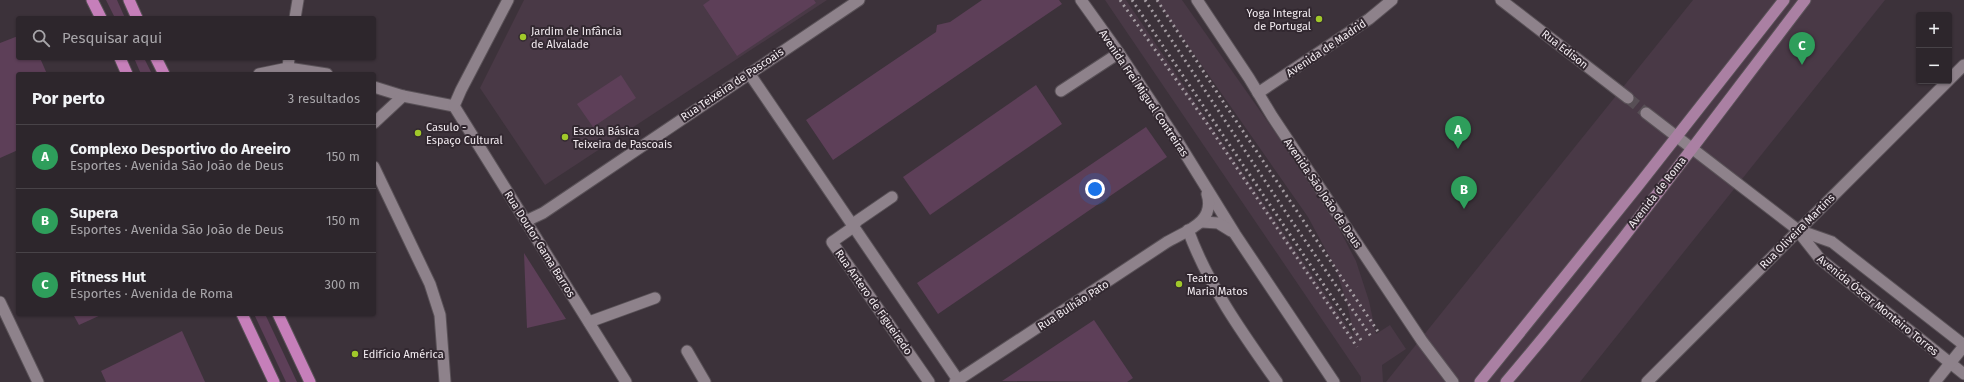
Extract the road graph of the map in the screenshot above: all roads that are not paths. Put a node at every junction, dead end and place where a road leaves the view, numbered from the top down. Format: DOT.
graph roads {
  1 [pos="92,0"];
  2 [pos="129,0"];
  3 [pos="298,0"];
  4 [pos="508,0"];
  5 [pos="859,0"];
  6 [pos="1081,0"];
  7 [pos="1197,0"];
  8 [pos="1392,0"];
  9 [pos="1501,0"];
  10 [pos="1805,0"];
  11 [pos="1781,1"];
  12 [pos="100,16"];
  13 [pos="137,16"];
  14 [pos="296,16"];
  15 [pos="1119,53"];
  16 [pos="121,60"];
  17 [pos="157,60"];
  18 [pos="288,63"];
  19 [pos="1964,65"];
  20 [pos="126,72"];
  21 [pos="163,72"];
  22 [pos="264,72"];
  23 [pos="321,72"];
  24 [pos="749,73"];
  25 [pos="1952,78"];
  26 [pos="1946,84"];
  27 [pos="376,88"];
  28 [pos="1061,91"];
  29 [pos="1258,93"];
  30 [pos="403,96"];
  31 [pos="1628,98"];
  32 [pos="454,106"];
  33 [pos="1646,113"];
  34 [pos="376,121"];
  35 [pos="1677,137"];
  36 [pos="1692,148"];
  37 [pos="376,171"];
  38 [pos="1205,188"];
  39 [pos="892,197"];
  40 [pos="526,221"];
  41 [pos="1202,222"];
  42 [pos="852,228"];
  43 [pos="1188,230"];
  44 [pos="1798,230"];
  45 [pos="1235,234"];
  46 [pos="655,298"];
  47 [pos="0,302"];
  48 [pos="243,316"];
  49 [pos="279,316"];
  50 [pos="589,322"];
  51 [pos="1964,346"];
  52 [pos="686,352"];
  53 [pos="1950,363"];
  54 [pos="1964,374"];
  55 [pos="957,381"];
  56 [pos="38,382"];
  57 [pos="274,382"];
  58 [pos="310,382"];
  59 [pos="445,382"];
  60 [pos="626,382"];
  61 [pos="705,382"];
  62 [pos="929,382"];
  63 [pos="1277,382"];
  64 [pos="1334,382"];
  65 [pos="1453,382"];
  66 [pos="1480,382"];
  67 [pos="1506,382"];
  68 [pos="1647,382"];
  69 [pos="1935,382"];
  1 -- 12 [label="main road"];
  2 -- 13 [label="main road"];
  3 -- 14 [label="street"];
  4 -- 32 [label="street"];
  5 -- 24 [label="street, Rua Teixeira de Pascoais"];
  6 -- 15 [label="street, Avenida Frei Miguel Contreiras"];
  7 -- 29 [label="street, Avenida São João de Deus"];
  8 -- 29 [label="street, Avenida de Madrid"];
  9 -- 31 [label="street, Rua Edison"];
  10 -- 36 [label="main road, Avenida de Roma"];
  11 -- 35 [label="main road, Avenida de Roma"];
  15 -- 28 [label="street"];
  15 -- 38 [label="street, Avenida Frei Miguel Contreiras"];
  16 -- 20 [label="main road"];
  17 -- 21 [label="main road"];
  18 -- 22 [label="street"];
  18 -- 23 [label="street"];
  19 -- 25 [label="street, Rua Oliveira Martins"];
  24 -- 40 [label="street, Rua Teixeira de Pascoais"];
  24 -- 42 [label="street"];
  26 -- 44 [label="street, Rua Oliveira Martins"];
  27 -- 30 [label="street"];
  29 -- 65 [label="street, Avenida São João de Deus"];
  30 -- 32 [label="street"];
  30 -- 34 [label="street"];
  32 -- 40 [label="street, Rua Doutor Gama Barros"];
  33 -- 35 [label="street"];
  35 -- 36 [label="street, Avenida Óscar Monteiro Torres"];
  35 -- 66 [label="main road, Avenida de Roma"];
  36 -- 44 [label="street, Avenida Óscar Monteiro Torres"];
  36 -- 67 [label="main road, Avenida de Roma"];
  37 -- 59 [label="street"];
  38 -- 41 [label="street, Avenida Frei Miguel Contreiras"];
  38 -- 45 [label="street, Avenida Frei Miguel Contreiras"];
  39 -- 42 [label="street"];
  40 -- 50 [label="street, Rua Doutor Gama Barros"];
  41 -- 43 [label="street"];
  41 -- 45 [label="street, Avenida Frei Miguel Contreiras"];
  42 -- 55 [label="street"];
  42 -- 62 [label="street, Rua Antero de Figueiredo"];
  43 -- 55 [label="street, Rua Bulhão Pato"];
  43 -- 63 [label="street"];
  44 -- 51 [label="street, Avenida Óscar Monteiro Torres"];
  44 -- 53 [label="street, Avenida Óscar Monteiro Torres"];
  44 -- 68 [label="street, Rua Oliveira Martins"];
  45 -- 64 [label="street, Avenida Frei Miguel Contreiras"];
  46 -- 50 [label="street"];
  47 -- 56 [label="street"];
  48 -- 57 [label="main road"];
  49 -- 58 [label="main road"];
  50 -- 60 [label="street, Rua Doutor Gama Barros"];
  51 -- 53 [label="street"];
  52 -- 61 [label="street"];
  53 -- 54 [label="street, Avenida Óscar Monteiro Torres"];
  53 -- 69 [label="street"];
}
